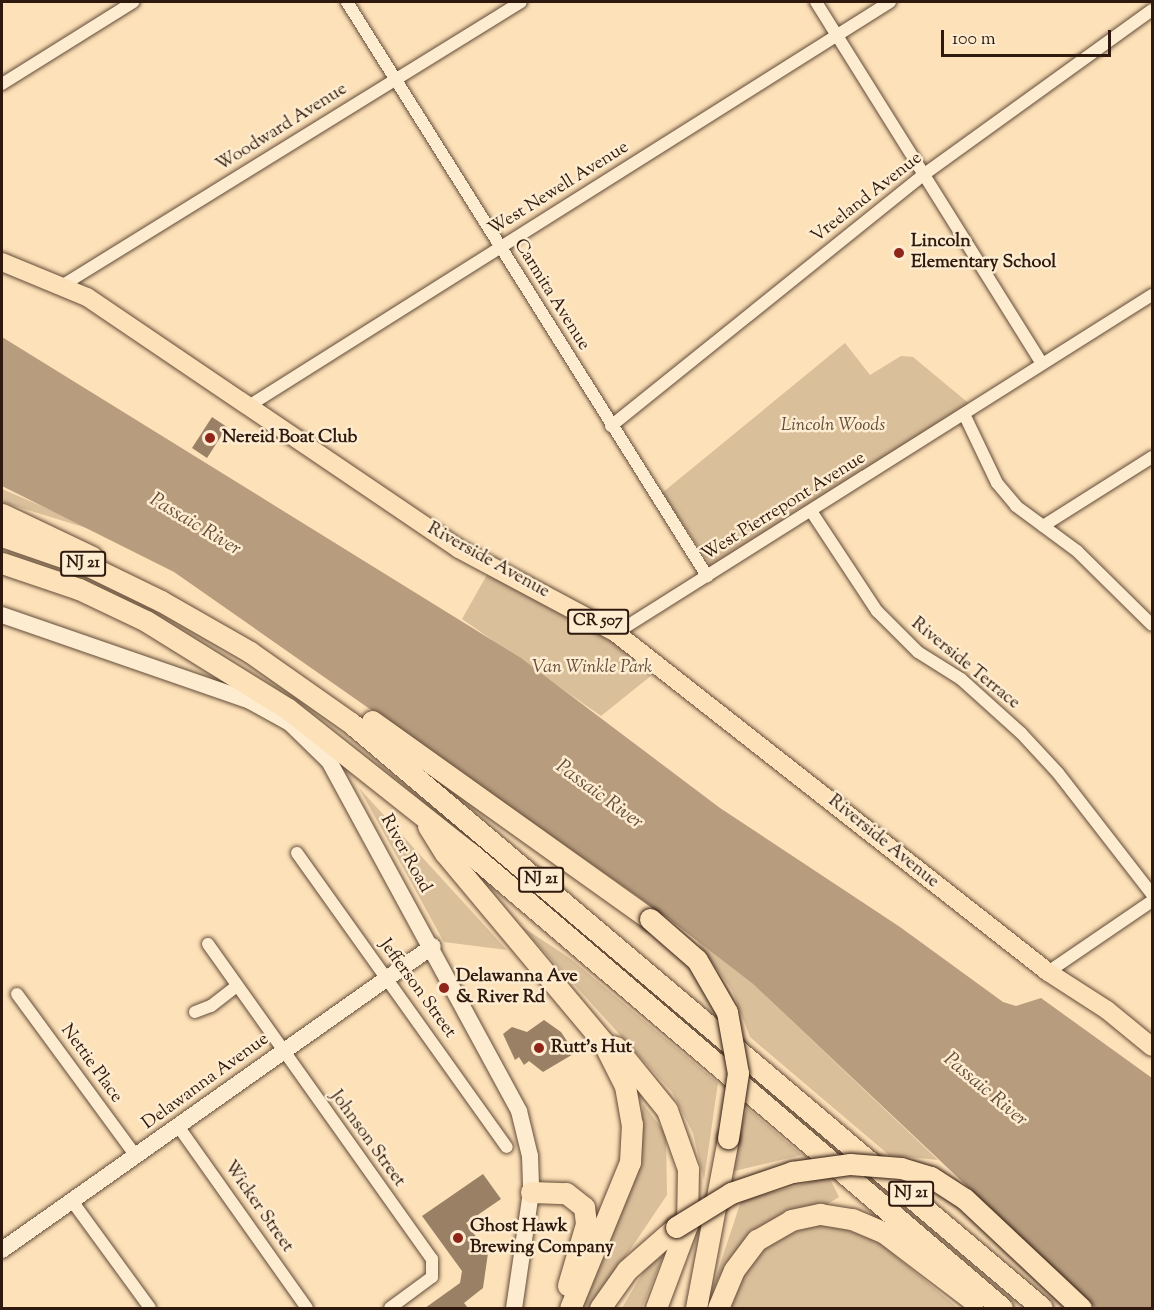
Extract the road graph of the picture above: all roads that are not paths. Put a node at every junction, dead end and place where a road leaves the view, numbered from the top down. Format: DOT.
graph roads {
  1 [pos="133,2"];
  2 [pos="347,2"];
  3 [pos="521,2"];
  4 [pos="816,2"];
  5 [pos="890,2"];
  6 [pos="1152,10"];
  7 [pos="837,35"];
  8 [pos="395,80"];
  9 [pos="2,84"];
  10 [pos="923,175"];
  11 [pos="500,248"];
  12 [pos="2,262"];
  13 [pos="63,285"];
  14 [pos="1152,295"];
  15 [pos="1041,362"];
  16 [pos="247,407"];
  17 [pos="964,414"];
  18 [pos="611,426"];
  19 [pos="1152,457"];
  20 [pos="811,511"];
  21 [pos="2,514"];
  22 [pos="1043,526"];
  23 [pos="2,536"];
  24 [pos="2,562"];
  25 [pos="707,576"];
  26 [pos="161,601"];
  27 [pos="2,615"];
  28 [pos="1152,625"];
  29 [pos="616,633"];
  30 [pos="232,642"];
  31 [pos="421,814"];
  32 [pos="297,853"];
  33 [pos="1152,894"];
  34 [pos="1152,901"];
  35 [pos="208,944"];
  36 [pos="433,946"];
  37 [pos="539,962"];
  38 [pos="1048,972"];
  39 [pos="386,978"];
  40 [pos="235,987"];
  41 [pos="17,994"];
  42 [pos="195,1012"];
  43 [pos="1152,1047"];
  44 [pos="281,1052"];
  45 [pos="178,1126"];
  46 [pos="507,1147"];
  47 [pos="136,1156"];
  48 [pos="718,1181"];
  49 [pos="531,1192"];
  50 [pos="72,1201"];
  51 [pos="671,1231"];
  52 [pos="2,1250"];
  53 [pos="150,1308"];
  54 [pos="307,1308"];
  55 [pos="390,1308"];
  56 [pos="514,1308"];
  57 [pos="561,1308"];
  58 [pos="570,1308"];
  59 [pos="600,1308"];
  60 [pos="611,1308"];
  61 [pos="656,1308"];
  62 [pos="685,1308"];
  63 [pos="696,1308"];
  64 [pos="718,1308"];
  65 [pos="982,1308"];
  66 [pos="1002,1308"];
  67 [pos="1042,1308"];
  68 [pos="1081,1308"];
  1 -- 9 [label="street"];
  2 -- 8 [label="street, Carmita Avenue"];
  3 -- 8 [label="street, Woodward Avenue"];
  4 -- 7 [label="street"];
  5 -- 7 [label="street, West Newell Avenue"];
  6 -- 10 [label="street, Vreeland Avenue"];
  7 -- 10 [label="street"];
  7 -- 11 [label="street, West Newell Avenue"];
  8 -- 11 [label="street, Carmita Avenue"];
  8 -- 13 [label="street, Woodward Avenue"];
  10 -- 15 [label="street"];
  10 -- 18 [label="street, Vreeland Avenue"];
  11 -- 16 [label="street, West Newell Avenue"];
  11 -- 18 [label="street, Carmita Avenue"];
  12 -- 13 [label="main road, Riverside Avenue / CR 507"];
  13 -- 16 [label="main road, Riverside Avenue / CR 507"];
  14 -- 15 [label="street, West Pierrepont Avenue"];
  15 -- 17 [label="street, West Pierrepont Avenue"];
  16 -- 29 [label="main road, Riverside Avenue / CR 507"];
  17 -- 20 [label="street, West Pierrepont Avenue"];
  17 -- 22 [label="street"];
  18 -- 25 [label="street, Carmita Avenue"];
  19 -- 22 [label="street"];
  20 -- 25 [label="street, West Pierrepont Avenue"];
  20 -- 33 [label="street, Riverside Terrace"];
  21 -- 26 [label="highway"];
  22 -- 28 [label="street"];
  23 -- 26 [label="highway, NJ 21"];
  24 -- 31 [label="highway, NJ 21"];
  25 -- 29 [label="street, West Pierrepont Avenue"];
  26 -- 30 [label="highway, NJ 21"];
  27 -- 36 [label="street, River Road"];
  29 -- 38 [label="main road, Riverside Avenue / CR 507"];
  30 -- 48 [label="highway, bridge"];
  30 -- 67 [label="highway, NJ 21"];
  31 -- 37 [label="highway"];
  31 -- 66 [label="highway, NJ 21"];
  32 -- 39 [label="street, Jefferson Street"];
  34 -- 38 [label="street"];
  35 -- 40 [label="street, Johnson Street"];
  36 -- 39 [label="street, Delawanna Avenue"];
  36 -- 49 [label="street, River Road"];
  37 -- 58 [label="highway"];
  37 -- 61 [label="highway"];
  38 -- 43 [label="main road, Riverside Avenue / CR 507"];
  39 -- 44 [label="street, Delawanna Avenue"];
  39 -- 46 [label="street, Jefferson Street"];
  40 -- 42 [label="street"];
  40 -- 44 [label="street, Johnson Street"];
  41 -- 47 [label="street, Nettie Place"];
  44 -- 45 [label="street, Delawanna Avenue"];
  44 -- 55 [label="street, Johnson Street"];
  45 -- 47 [label="street, Delawanna Avenue"];
  45 -- 54 [label="street, Wicker Street"];
  47 -- 50 [label="street, Delawanna Avenue"];
  48 -- 62 [label="highway"];
  48 -- 63 [label="highway"];
  49 -- 56 [label="street, River Road"];
  49 -- 57 [label="highway"];
  50 -- 52 [label="street, Delawanna Avenue"];
  50 -- 53 [label="street"];
  51 -- 59 [label="highway"];
  51 -- 60 [label="highway"];
  51 -- 68 [label="highway, bridge"];
  64 -- 65 [label="highway"];
}
